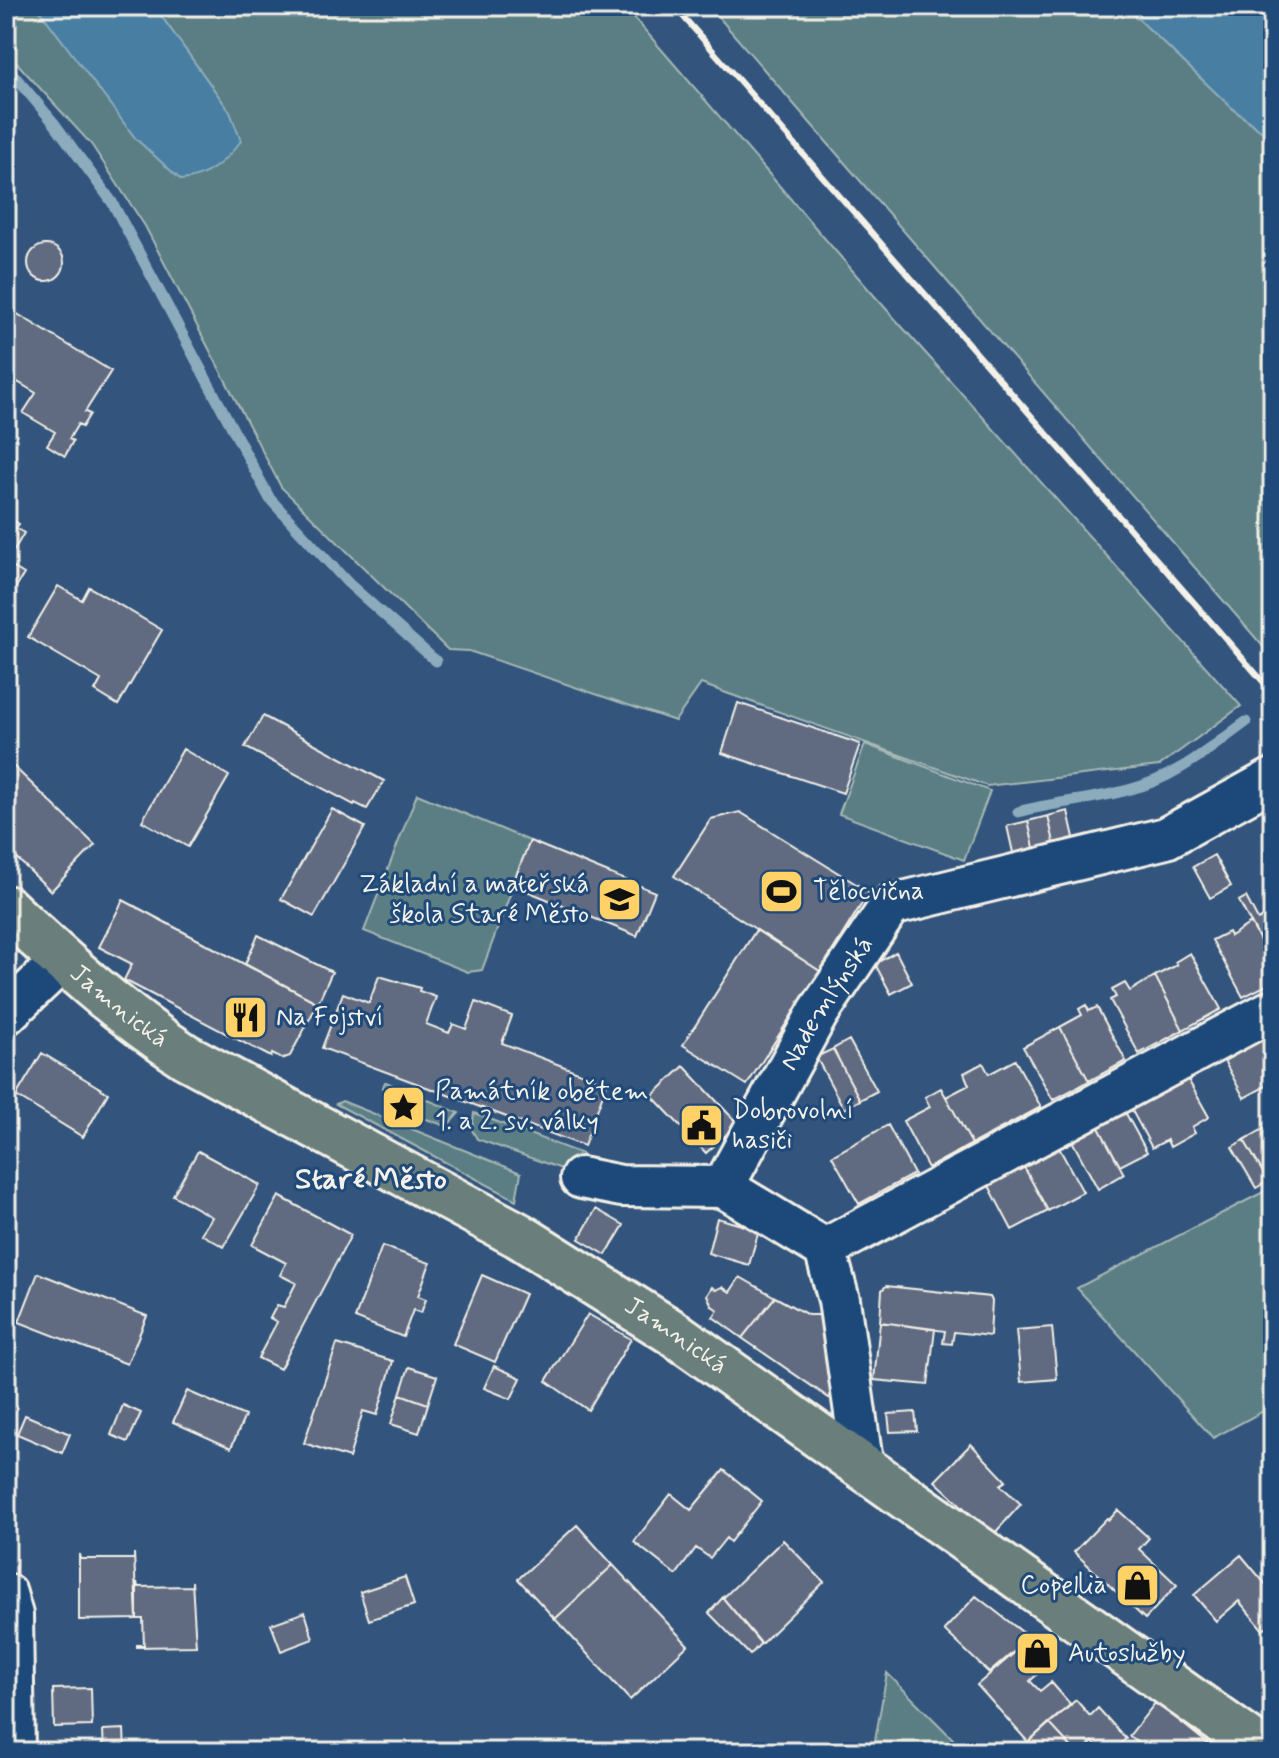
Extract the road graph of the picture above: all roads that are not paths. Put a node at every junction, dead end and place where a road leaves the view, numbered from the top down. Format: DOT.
graph roads {
  1 [pos="1273,779"];
  2 [pos="6,908"];
  3 [pos="62,961"];
  4 [pos="1273,1010"];
  5 [pos="6,1014"];
  6 [pos="581,1178"];
  7 [pos="723,1187"];
  8 [pos="825,1249"];
  9 [pos="863,1469"];
  10 [pos="6,1594"];
  11 [pos="14,1752"];
  12 [pos="1265,1752"];
  1 -- 7 [label="street, Nademlýnská"];
  2 -- 3 [label="main road, Jamnická"];
  3 -- 5 [label="street, Jamnická"];
  3 -- 9 [label="main road, Jamnická"];
  4 -- 8 [label="street"];
  6 -- 7 [label="street"];
  7 -- 8 [label="street"];
  8 -- 9 [label="street"];
  9 -- 12 [label="main road, Jamnická"];
  10 -- 11 [label="street"];
}
